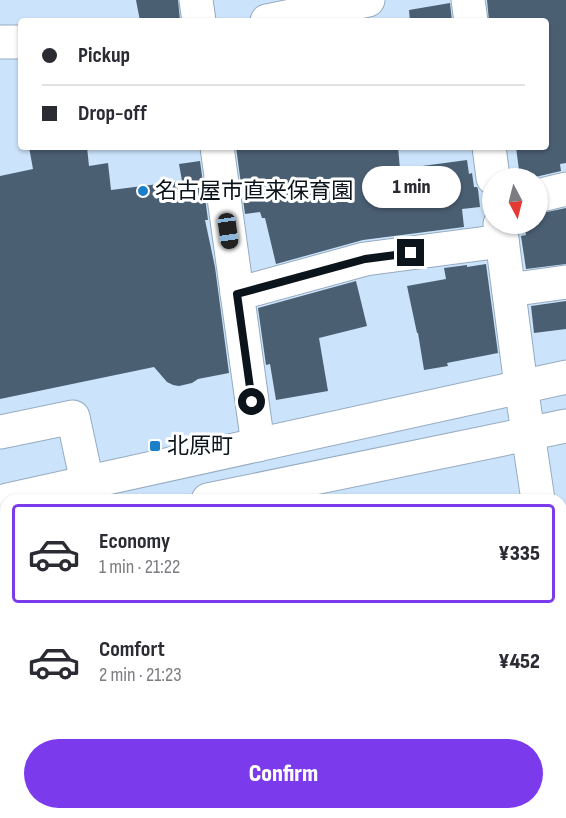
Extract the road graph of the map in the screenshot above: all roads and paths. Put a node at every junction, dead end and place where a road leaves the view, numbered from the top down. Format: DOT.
graph roads {
  1 [pos="196,0"];
  2 [pos="368,0"];
  3 [pos="468,0"];
  4 [pos="199,18"];
  5 [pos="281,18"];
  6 [pos="471,18"];
  7 [pos="0,42"];
  8 [pos="18,42"];
  9 [pos="217,150"];
  10 [pos="489,150"];
  11 [pos="492,168"];
  12 [pos="566,189"];
  13 [pos="548,193"];
  14 [pos="491,234"];
  15 [pos="501,234"];
  16 [pos="566,282"];
  17 [pos="509,290"];
  18 [pos="237,294"];
  19 [pos="566,377"];
  20 [pos="521,386"];
  21 [pos="566,426"];
  22 [pos="0,432"];
  23 [pos="528,434"];
  24 [pos="258,445"];
  25 [pos="87,482"];
  26 [pos="269,493"];
  27 [pos="33,494"];
  28 [pos="537,494"];
  1 -- 4 [label="street"];
  2 -- 5 [label="street"];
  3 -- 6 [label="street"];
  7 -- 8 [label="street"];
  9 -- 18 [label="street"];
  10 -- 11 [label="street"];
  12 -- 13 [label="street"];
  14 -- 18 [label="street"];
  15 -- 17 [label="street"];
  16 -- 17 [label="street"];
  17 -- 20 [label="street"];
  18 -- 24 [label="street"];
  19 -- 20 [label="street"];
  20 -- 23 [label="street"];
  20 -- 24 [label="street"];
  21 -- 23 [label="street"];
  22 -- 25 [label="street"];
  23 -- 26 [label="street"];
  23 -- 28 [label="street"];
  24 -- 25 [label="street"];
  25 -- 27 [label="street"];
}
